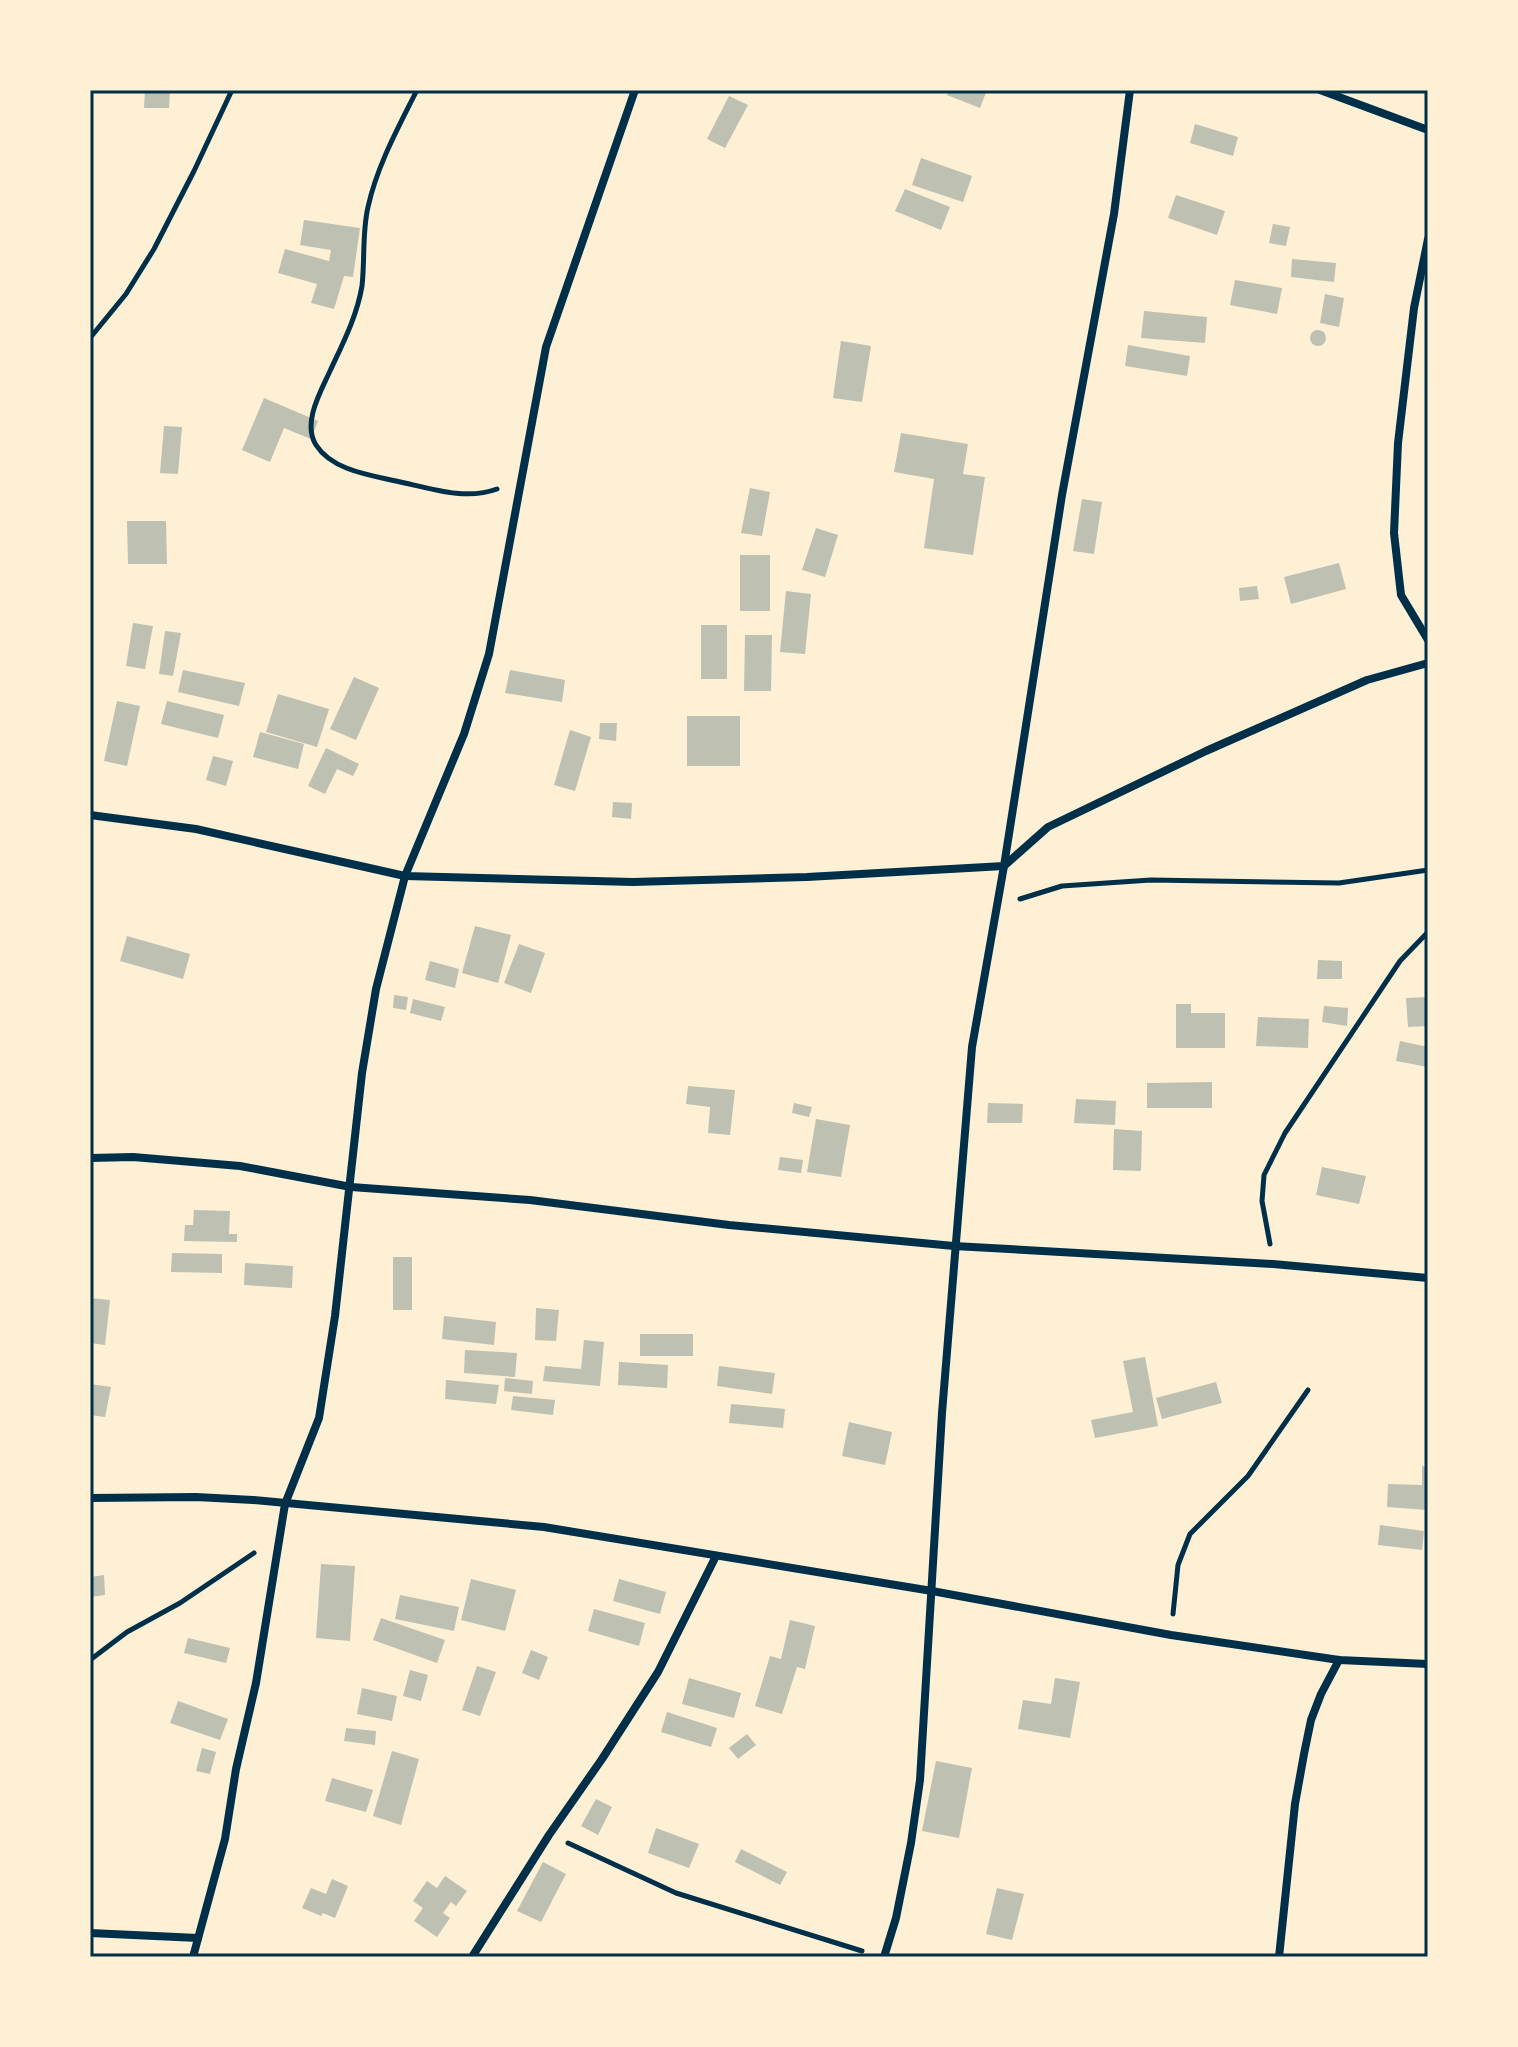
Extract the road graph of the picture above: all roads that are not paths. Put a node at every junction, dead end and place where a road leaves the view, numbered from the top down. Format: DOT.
graph roads {
  1 [pos="635,90"];
  2 [pos="1130,90"];
  3 [pos="1320,90"];
  4 [pos="1428,130"];
  5 [pos="1428,239"];
  6 [pos="1428,640"];
  7 [pos="1428,663"];
  8 [pos="90,815"];
  9 [pos="1004,866"];
  10 [pos="405,876"];
  11 [pos="90,1158"];
  12 [pos="351,1187"];
  13 [pos="954,1246"];
  14 [pos="1428,1278"];
  15 [pos="90,1498"];
  16 [pos="285,1504"];
  17 [pos="716,1556"];
  18 [pos="932,1591"];
  19 [pos="1339,1660"];
  20 [pos="1428,1664"];
  21 [pos="90,1933"];
  22 [pos="198,1938"];
  23 [pos="193,1957"];
  24 [pos="472,1957"];
  25 [pos="884,1957"];
  26 [pos="1279,1957"];
  1 -- 10 [label="street"];
  2 -- 9 [label="street"];
  3 -- 4 [label="street"];
  5 -- 6 [label="street"];
  7 -- 9 [label="street"];
  8 -- 10 [label="street"];
  9 -- 10 [label="street"];
  9 -- 13 [label="street"];
  10 -- 12 [label="street"];
  11 -- 12 [label="street"];
  12 -- 13 [label="street"];
  12 -- 16 [label="street"];
  13 -- 14 [label="street"];
  13 -- 18 [label="street"];
  15 -- 16 [label="street"];
  16 -- 17 [label="street"];
  16 -- 22 [label="street"];
  17 -- 18 [label="street"];
  17 -- 24 [label="street"];
  18 -- 19 [label="street"];
  18 -- 25 [label="street"];
  19 -- 20 [label="street"];
  19 -- 26 [label="street"];
  21 -- 22 [label="street"];
  22 -- 23 [label="street"];
}
